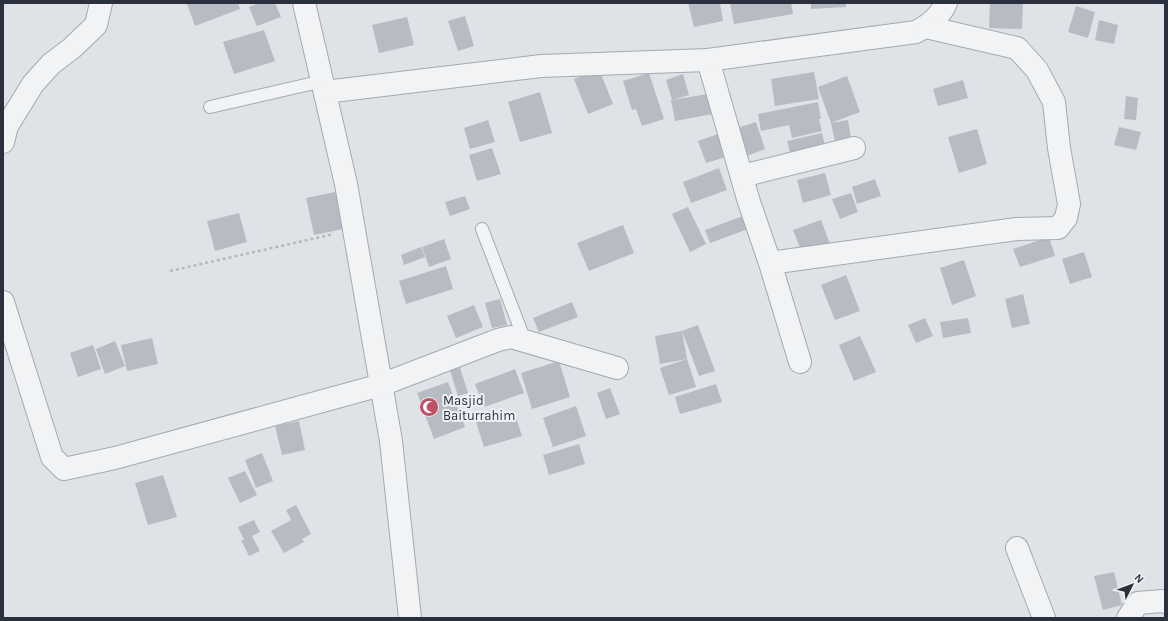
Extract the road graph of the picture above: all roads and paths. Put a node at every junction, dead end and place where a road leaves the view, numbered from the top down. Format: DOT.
graph roads {
  1 [pos="101,3"];
  2 [pos="304,3"];
  3 [pos="946,3"];
  4 [pos="926,27"];
  5 [pos="708,60"];
  6 [pos="324,87"];
  7 [pos="210,107"];
  8 [pos="3,142"];
  9 [pos="854,148"];
  10 [pos="742,176"];
  11 [pos="482,229"];
  12 [pos="354,230"];
  13 [pos="770,263"];
  14 [pos="170,271"];
  15 [pos="3,302"];
  16 [pos="525,341"];
  17 [pos="800,362"];
  18 [pos="617,368"];
  19 [pos="381,385"];
  20 [pos="1017,548"];
  21 [pos="1165,602"];
  22 [pos="410,618"];
  23 [pos="1044,618"];
  24 [pos="1128,618"];
  1 -- 8 [label="street"];
  2 -- 6 [label="street"];
  3 -- 4 [label="street"];
  4 -- 5 [label="street"];
  4 -- 13 [label="street"];
  5 -- 6 [label="street"];
  5 -- 10 [label="street"];
  6 -- 7 [label="lane"];
  6 -- 12 [label="street"];
  9 -- 10 [label="street"];
  10 -- 13 [label="street"];
  11 -- 16 [label="lane"];
  12 -- 14 [label="path"];
  12 -- 19 [label="street"];
  13 -- 17 [label="street"];
  15 -- 19 [label="street"];
  16 -- 18 [label="street"];
  16 -- 19 [label="street"];
  19 -- 22 [label="street"];
  20 -- 23 [label="street"];
  21 -- 24 [label="street"];
}
